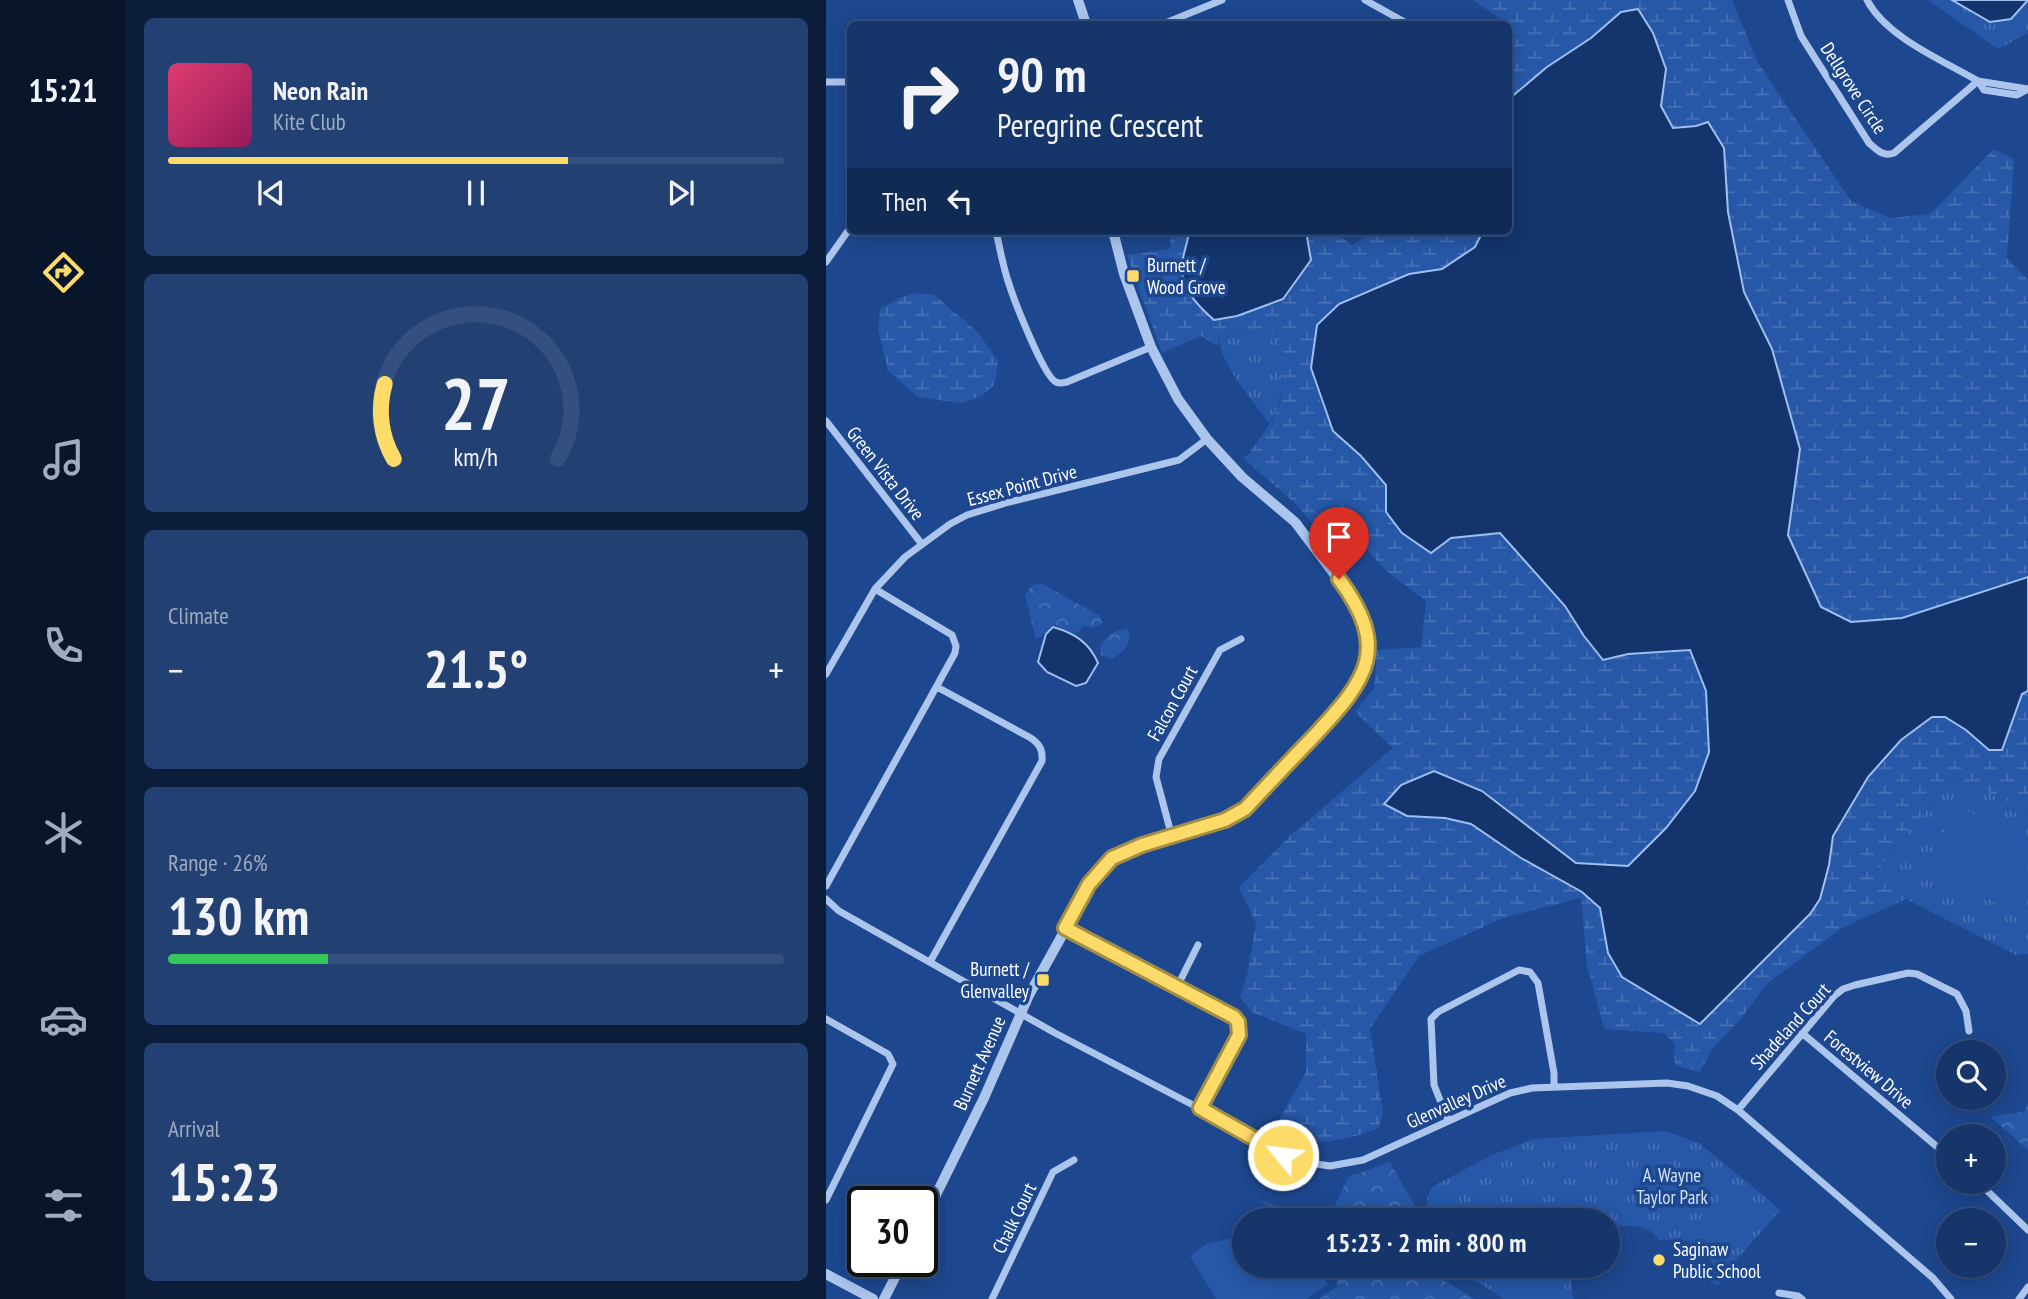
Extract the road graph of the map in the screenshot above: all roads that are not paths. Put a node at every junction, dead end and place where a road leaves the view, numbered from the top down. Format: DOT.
graph roads {
  1 [pos="1079,0"];
  2 [pos="1222,0"];
  3 [pos="1365,0"];
  4 [pos="1788,0"];
  5 [pos="1867,0"];
  6 [pos="1085,21"];
  7 [pos="1170,21"];
  8 [pos="1403,21"];
  9 [pos="1978,81"];
  10 [pos="826,82"];
  11 [pos="847,82"];
  12 [pos="847,232"];
  13 [pos="997,235"];
  14 [pos="1114,235"];
  15 [pos="826,262"];
  16 [pos="1151,347"];
  17 [pos="826,421"];
  18 [pos="1207,439"];
  19 [pos="921,543"];
  20 [pos="875,589"];
  21 [pos="1241,639"];
  22 [pos="826,674"];
  23 [pos="937,687"];
  24 [pos="1172,836"];
  25 [pos="826,886"];
  26 [pos="826,899"];
  27 [pos="1065,928"];
  28 [pos="1198,945"];
  29 [pos="930,962"];
  30 [pos="1177,986"];
  31 [pos="1021,1013"];
  32 [pos="826,1019"];
  33 [pos="1969,1031"];
  34 [pos="1802,1033"];
  35 [pos="1555,1087"];
  36 [pos="1200,1108"];
  37 [pos="1738,1110"];
  38 [pos="1448,1120"];
  39 [pos="1936,1146"];
  40 [pos="1074,1160"];
  41 [pos="938,1191"];
  42 [pos="1991,1194"];
  43 [pos="826,1199"];
  44 [pos="2028,1230"];
  45 [pos="826,1274"];
  46 [pos="895,1277"];
  47 [pos="2028,1287"];
  48 [pos="1779,1293"];
  49 [pos="873,1299"];
  50 [pos="884,1299"];
  51 [pos="992,1299"];
  52 [pos="1802,1299"];
  53 [pos="1951,1299"];
  54 [pos="2019,1299"];
  1 -- 6 [label="street"];
  2 -- 7 [label="street"];
  3 -- 8 [label="street"];
  4 -- 9 [label="street, Dellgrove Circle"];
  5 -- 9 [label="street"];
  9 -- 9 [label="street"];
  10 -- 11 [label="street"];
  12 -- 15 [label="street"];
  13 -- 16 [label="street"];
  14 -- 16 [label="street, Burnett Avenue"];
  16 -- 18 [label="street, Burnett Avenue"];
  17 -- 19 [label="street, Green Vista Drive"];
  18 -- 19 [label="street, Essex Point Drive"];
  18 -- 24 [label="street, Burnett Avenue"];
  19 -- 20 [label="street, Essex Point Drive"];
  20 -- 22 [label="street, Essex Point Drive"];
  20 -- 23 [label="street"];
  21 -- 24 [label="street, Falcon Court"];
  23 -- 25 [label="street"];
  23 -- 29 [label="street"];
  24 -- 27 [label="street, Burnett Avenue"];
  26 -- 29 [label="street, Glenvalley Drive"];
  27 -- 30 [label="street"];
  27 -- 31 [label="street, Burnett Avenue"];
  28 -- 30 [label="street"];
  29 -- 31 [label="street, Glenvalley Drive"];
  30 -- 36 [label="street"];
  31 -- 36 [label="street, Glenvalley Drive"];
  31 -- 41 [label="street, Burnett Avenue"];
  32 -- 43 [label="street"];
  33 -- 34 [label="street, Shadeland Court"];
  34 -- 37 [label="street, Shadeland Court"];
  34 -- 39 [label="street, Forestview Drive"];
  35 -- 37 [label="street, Glenvalley Drive"];
  35 -- 38 [label="street, Glenvalley Drive"];
  35 -- 38 [label="street"];
  36 -- 38 [label="street, Glenvalley Drive"];
  37 -- 53 [label="street, Glenvalley Drive"];
  40 -- 51 [label="street, Chalk Court"];
  42 -- 44 [label="street"];
  45 -- 49 [label="street"];
  46 -- 50 [label="street"];
  47 -- 54 [label="street"];
  48 -- 52 [label="street"];
}
